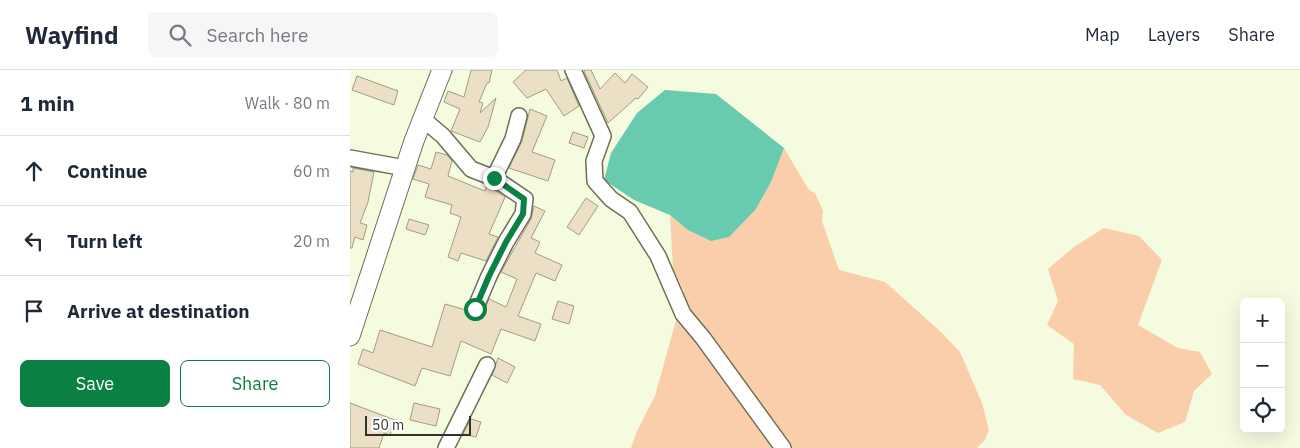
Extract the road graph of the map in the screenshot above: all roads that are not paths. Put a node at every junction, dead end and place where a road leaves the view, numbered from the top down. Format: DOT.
graph roads {
  1 [pos="442,70"];
  2 [pos="574,70"];
  3 [pos="519,116"];
  4 [pos="423,119"];
  5 [pos="350,158"];
  6 [pos="405,168"];
  7 [pos="494,178"];
  8 [pos="475,309"];
  9 [pos="350,336"];
  10 [pos="487,365"];
  11 [pos="446,448"];
  12 [pos="783,448"];
  1 -- 4 [label="main road"];
  2 -- 12 [label="street"];
  3 -- 7 [label="street"];
  4 -- 6 [label="main road"];
  4 -- 7 [label="street"];
  5 -- 6 [label="street"];
  6 -- 9 [label="main road"];
  7 -- 8 [label="street"];
  10 -- 11 [label="street"];
}
